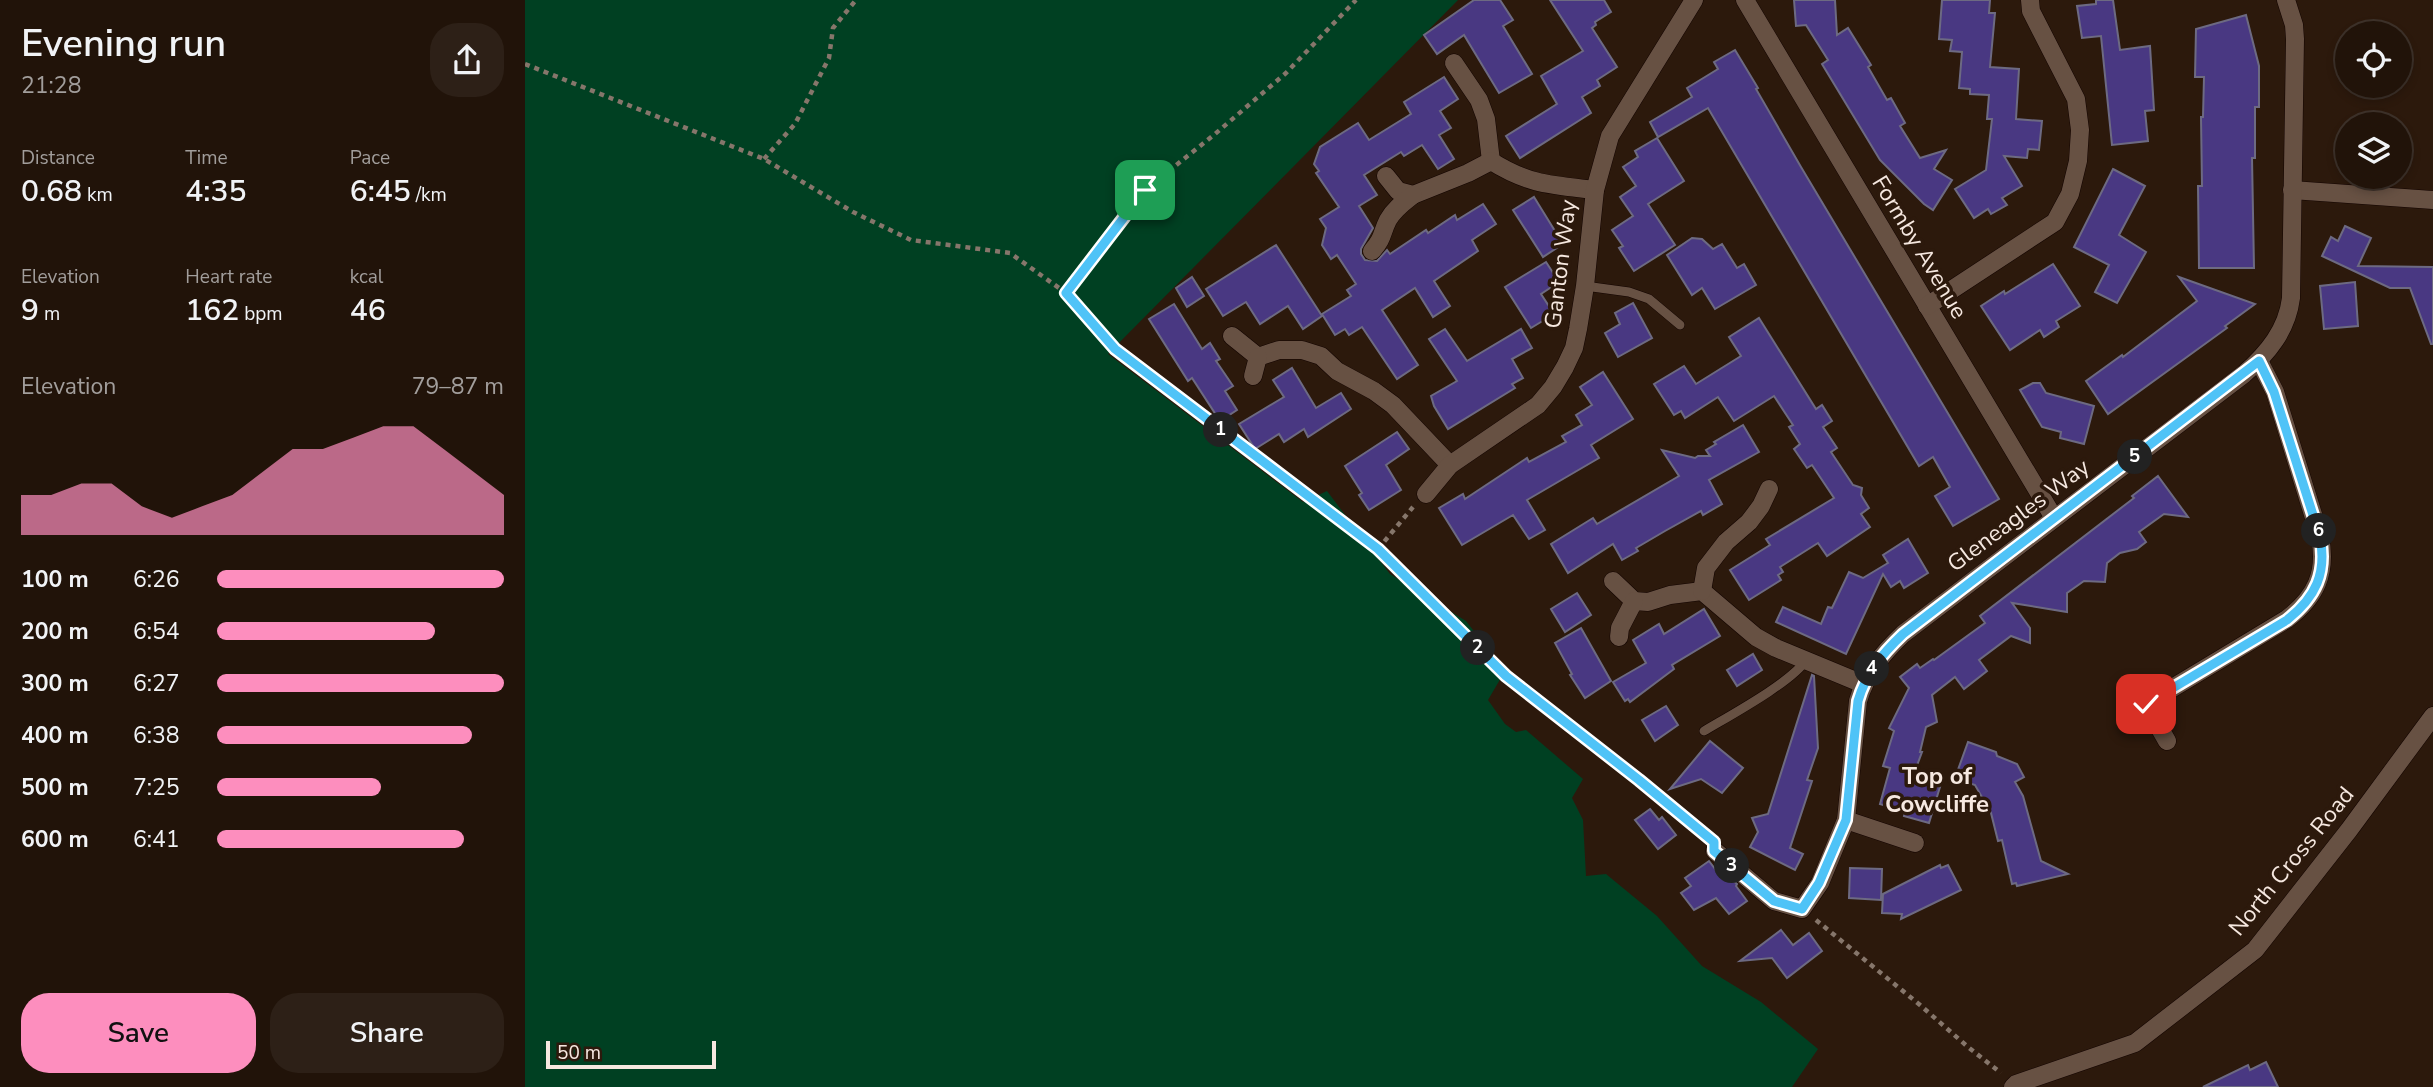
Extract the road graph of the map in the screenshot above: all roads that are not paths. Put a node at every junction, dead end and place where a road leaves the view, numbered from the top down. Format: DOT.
graph roads {
  1 [pos="1695,0"];
  2 [pos="1745,0"];
  3 [pos="2029,0"];
  4 [pos="2286,0"];
  5 [pos="1454,63"];
  6 [pos="1491,162"];
  7 [pos="1386,176"];
  8 [pos="1595,190"];
  9 [pos="2292,190"];
  10 [pos="1413,195"];
  11 [pos="2433,200"];
  12 [pos="1372,251"];
  13 [pos="1585,286"];
  14 [pos="1927,306"];
  15 [pos="1680,325"];
  16 [pos="1232,336"];
  17 [pos="1258,357"];
  18 [pos="2259,361"];
  19 [pos="1253,376"];
  20 [pos="1450,465"];
  21 [pos="1769,489"];
  22 [pos="1426,494"];
  23 [pos="2054,519"];
  24 [pos="1613,581"];
  25 [pos="1702,591"];
  26 [pos="1634,601"];
  27 [pos="1619,637"];
  28 [pos="1806,660"];
  29 [pos="1863,684"];
  30 [pos="2433,716"];
  31 [pos="1704,731"];
  32 [pos="2167,741"];
  33 [pos="1846,820"];
  34 [pos="1915,843"];
  35 [pos="1714,851"];
  36 [pos="2017,1086"];
  1 -- 8 [label="street, Ganton Way"];
  2 -- 14 [label="street, Formby Avenue"];
  3 -- 14 [label="street"];
  4 -- 9 [label="street, Gleneagles Way"];
  5 -- 6 [label="street"];
  6 -- 8 [label="street"];
  6 -- 10 [label="street"];
  7 -- 10 [label="street"];
  8 -- 13 [label="street, Ganton Way"];
  9 -- 11 [label="street"];
  9 -- 18 [label="street, Gleneagles Way"];
  10 -- 12 [label="street"];
  13 -- 15 [label="lane"];
  13 -- 20 [label="street, Ganton Way"];
  14 -- 23 [label="street, Formby Avenue"];
  16 -- 17 [label="street"];
  17 -- 19 [label="street"];
  17 -- 20 [label="street"];
  18 -- 23 [label="street, Gleneagles Way"];
  18 -- 32 [label="street"];
  20 -- 22 [label="street, Ganton Way"];
  21 -- 25 [label="street"];
  23 -- 29 [label="street, Gleneagles Way"];
  24 -- 26 [label="street"];
  25 -- 26 [label="street"];
  25 -- 28 [label="street"];
  26 -- 27 [label="street"];
  28 -- 29 [label="street"];
  28 -- 31 [label="lane"];
  29 -- 33 [label="street, Gleneagles Way"];
  30 -- 36 [label="street, North Cross Road"];
  33 -- 34 [label="street"];
  33 -- 35 [label="street, Gleneagles Way"];
}
